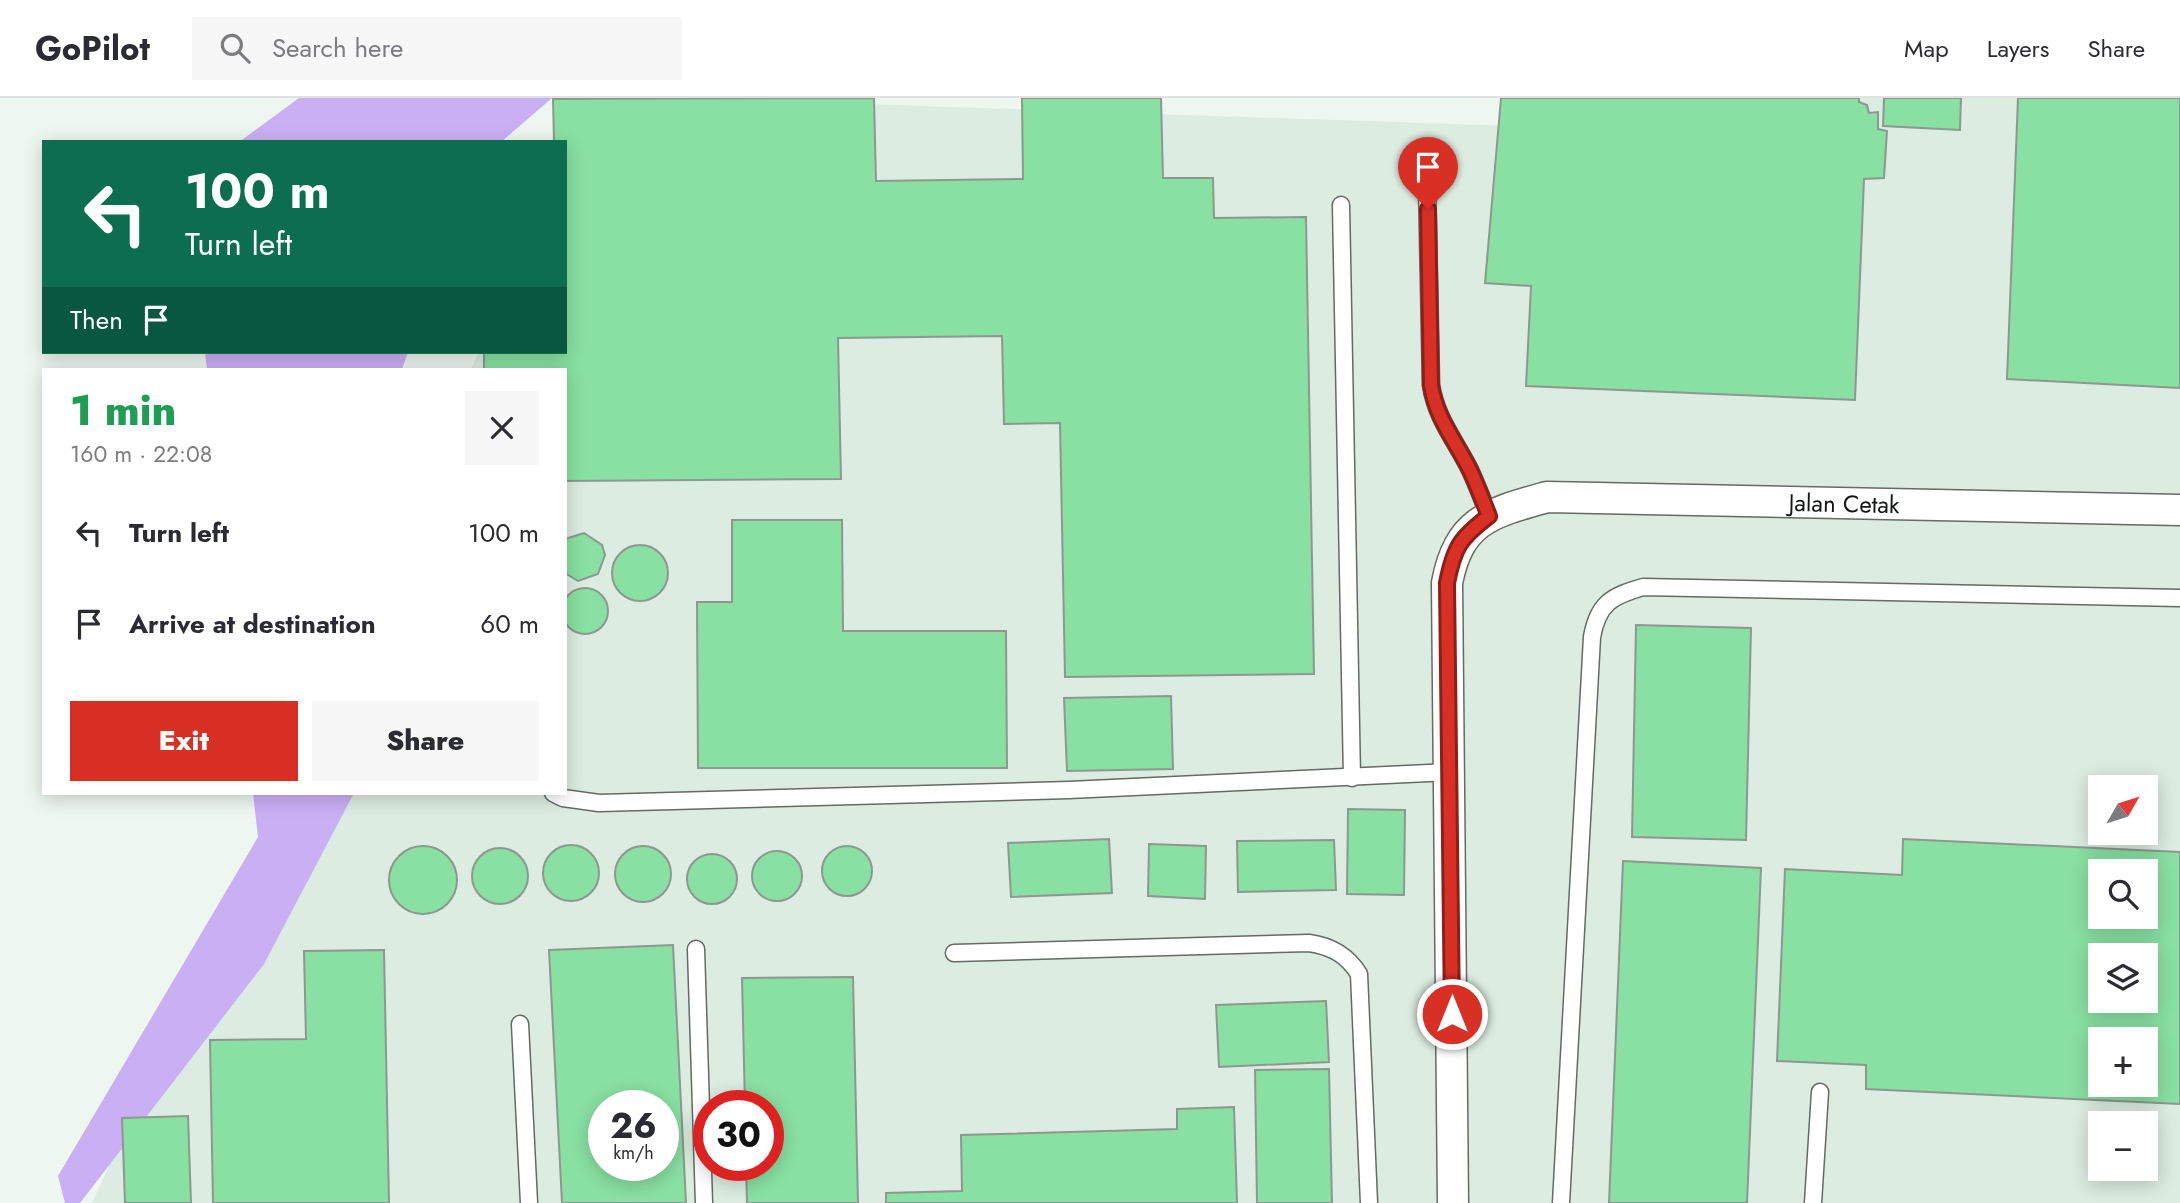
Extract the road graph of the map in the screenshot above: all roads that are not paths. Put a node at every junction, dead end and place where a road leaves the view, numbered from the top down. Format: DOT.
graph roads {
  1 [pos="1427,184"];
  2 [pos="1341,205"];
  3 [pos="2180,510"];
  4 [pos="1501,511"];
  5 [pos="2180,598"];
  6 [pos="1450,772"];
  7 [pos="1352,778"];
  8 [pos="557,795"];
  9 [pos="696,949"];
  10 [pos="954,953"];
  11 [pos="520,1024"];
  12 [pos="1821,1092"];
  13 [pos="529,1203"];
  14 [pos="704,1203"];
  15 [pos="1369,1203"];
  16 [pos="1453,1203"];
  17 [pos="1561,1203"];
  18 [pos="1813,1203"];
  1 -- 4 [label="lane"];
  2 -- 7 [label="lane"];
  3 -- 4 [label="street, Jalan Cetak"];
  4 -- 6 [label="street"];
  5 -- 17 [label="lane"];
  6 -- 7 [label="lane"];
  6 -- 16 [label="street"];
  7 -- 8 [label="lane"];
  9 -- 14 [label="lane"];
  10 -- 15 [label="lane"];
  11 -- 13 [label="lane"];
  12 -- 18 [label="lane"];
}
